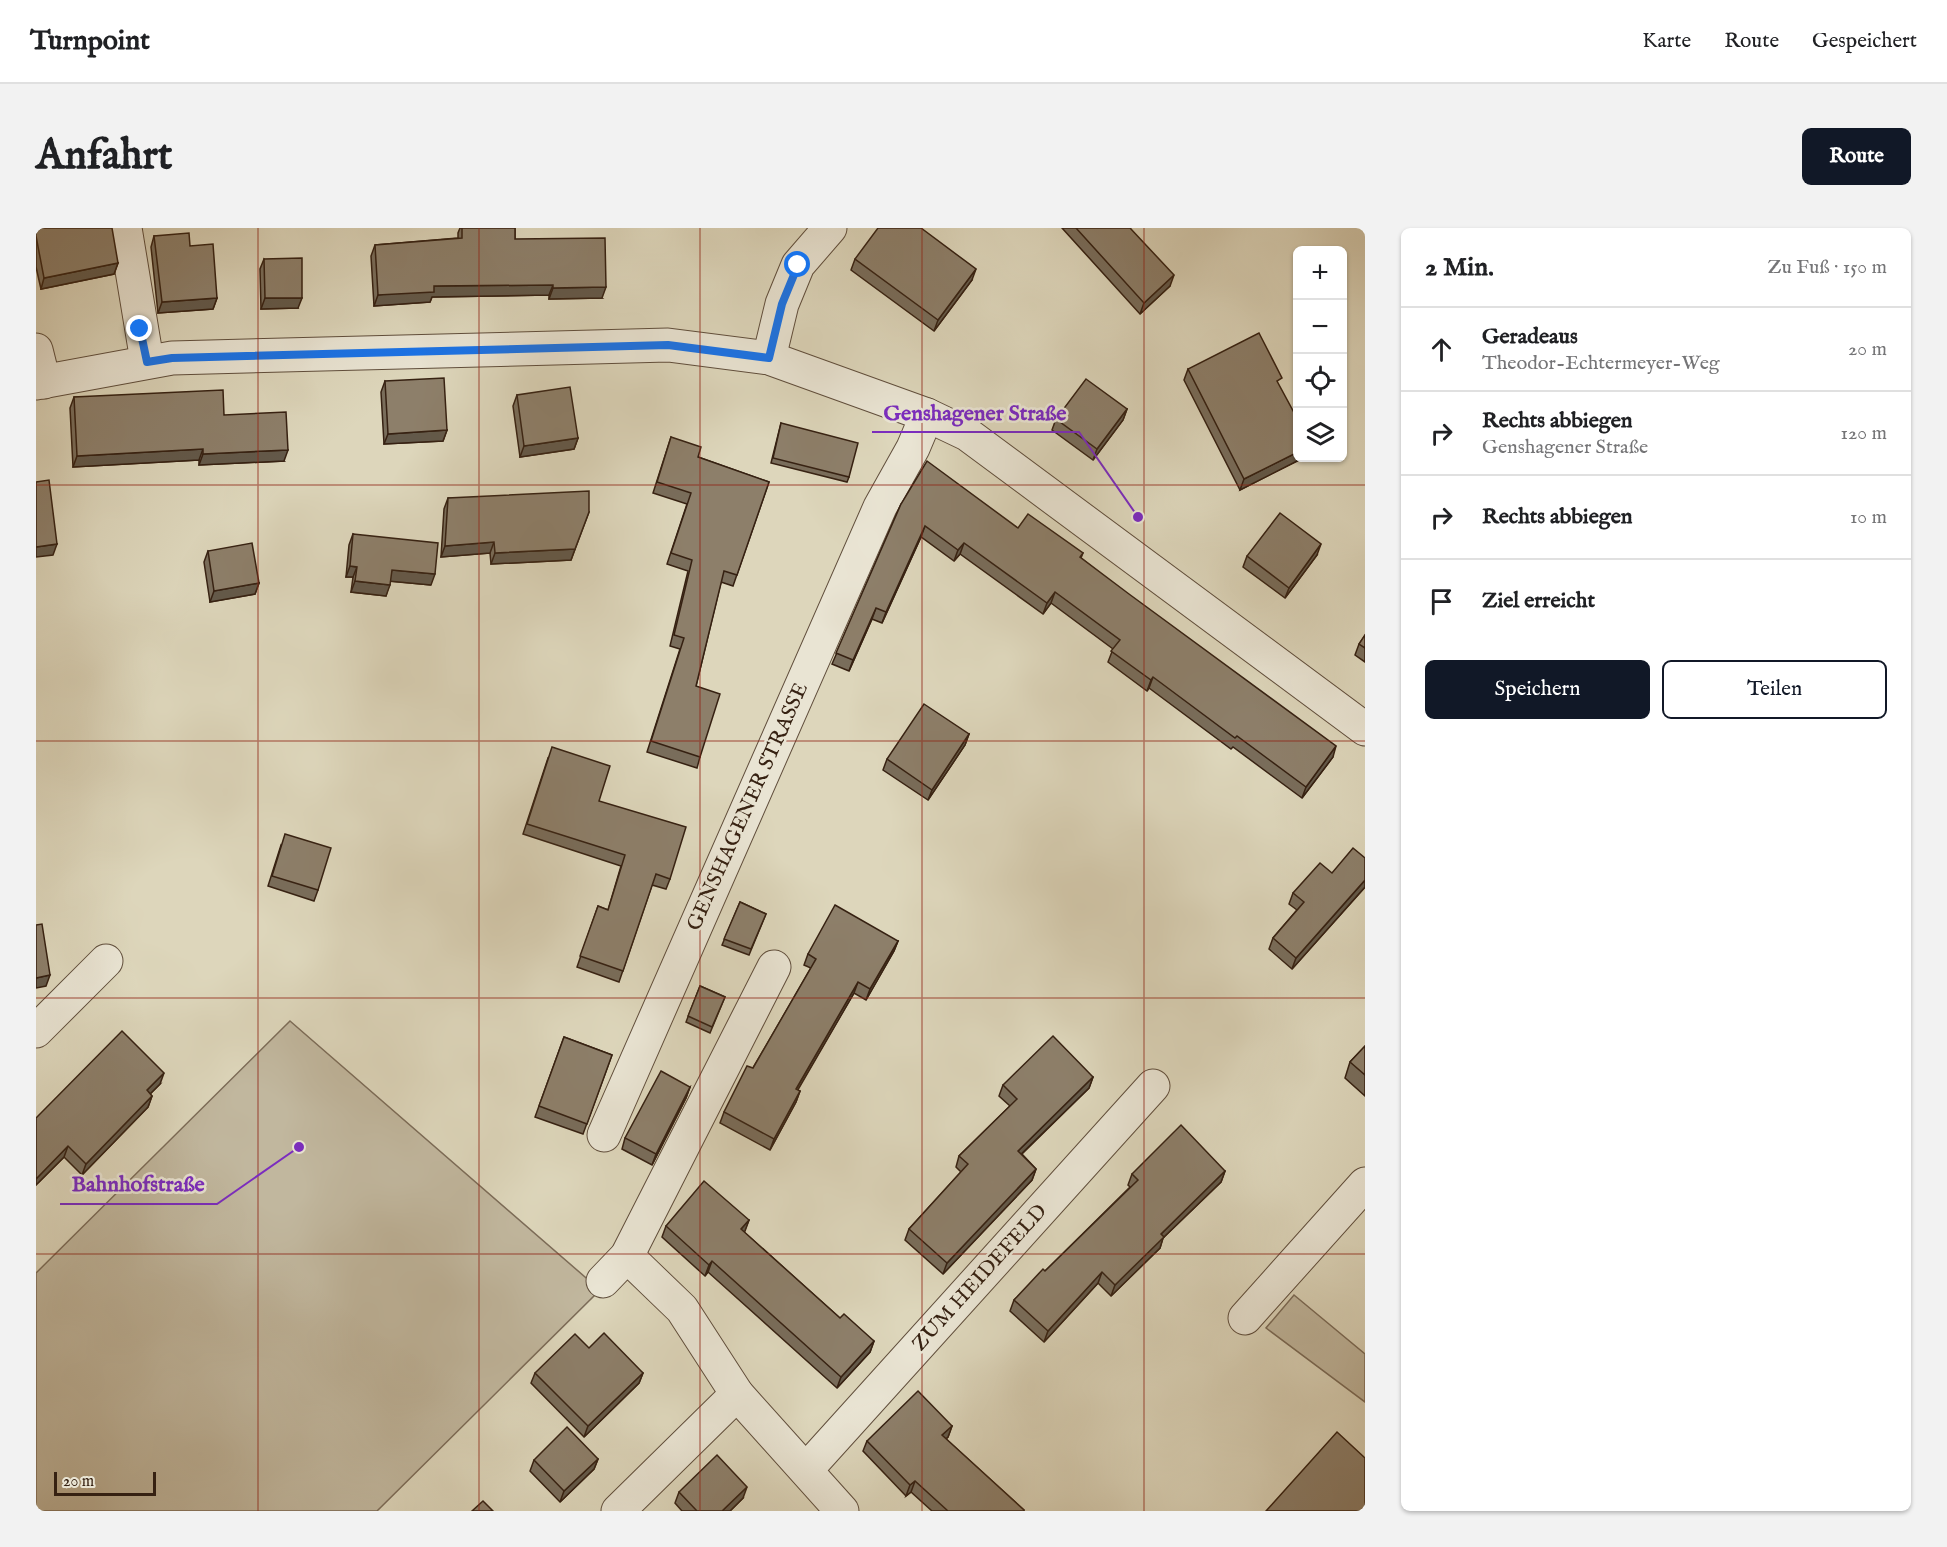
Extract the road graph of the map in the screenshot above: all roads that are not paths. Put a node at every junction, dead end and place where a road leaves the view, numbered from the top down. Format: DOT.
graph roads {
  1 [pos="125,228"];
  2 [pos="830,228"];
  3 [pos="36,350"];
  4 [pos="769,358"];
  5 [pos="147,362"];
  6 [pos="40,383"];
  7 [pos="927,415"];
  8 [pos="1365,729"];
  9 [pos="106,961"];
  10 [pos="774,967"];
  11 [pos="36,1031"];
  12 [pos="1153,1086"];
  13 [pos="604,1135"];
  14 [pos="1365,1184"];
  15 [pos="627,1256"];
  16 [pos="603,1281"];
  17 [pos="1245,1318"];
  18 [pos="737,1394"];
  19 [pos="806,1470"];
  20 [pos="618,1511"];
  21 [pos="842,1511"];
  1 -- 5 [label="street"];
  2 -- 4 [label="street"];
  3 -- 6 [label="street"];
  4 -- 5 [label="street"];
  4 -- 7 [label="street"];
  5 -- 6 [label="street"];
  7 -- 8 [label="street"];
  7 -- 13 [label="street, GENSHAGENER STRASSE"];
  9 -- 11 [label="street"];
  10 -- 15 [label="street"];
  12 -- 19 [label="street, ZUM HEIDEFELD"];
  14 -- 17 [label="street"];
  15 -- 16 [label="street"];
  15 -- 18 [label="street"];
  18 -- 19 [label="street"];
  18 -- 20 [label="street"];
  19 -- 21 [label="street"];
}
